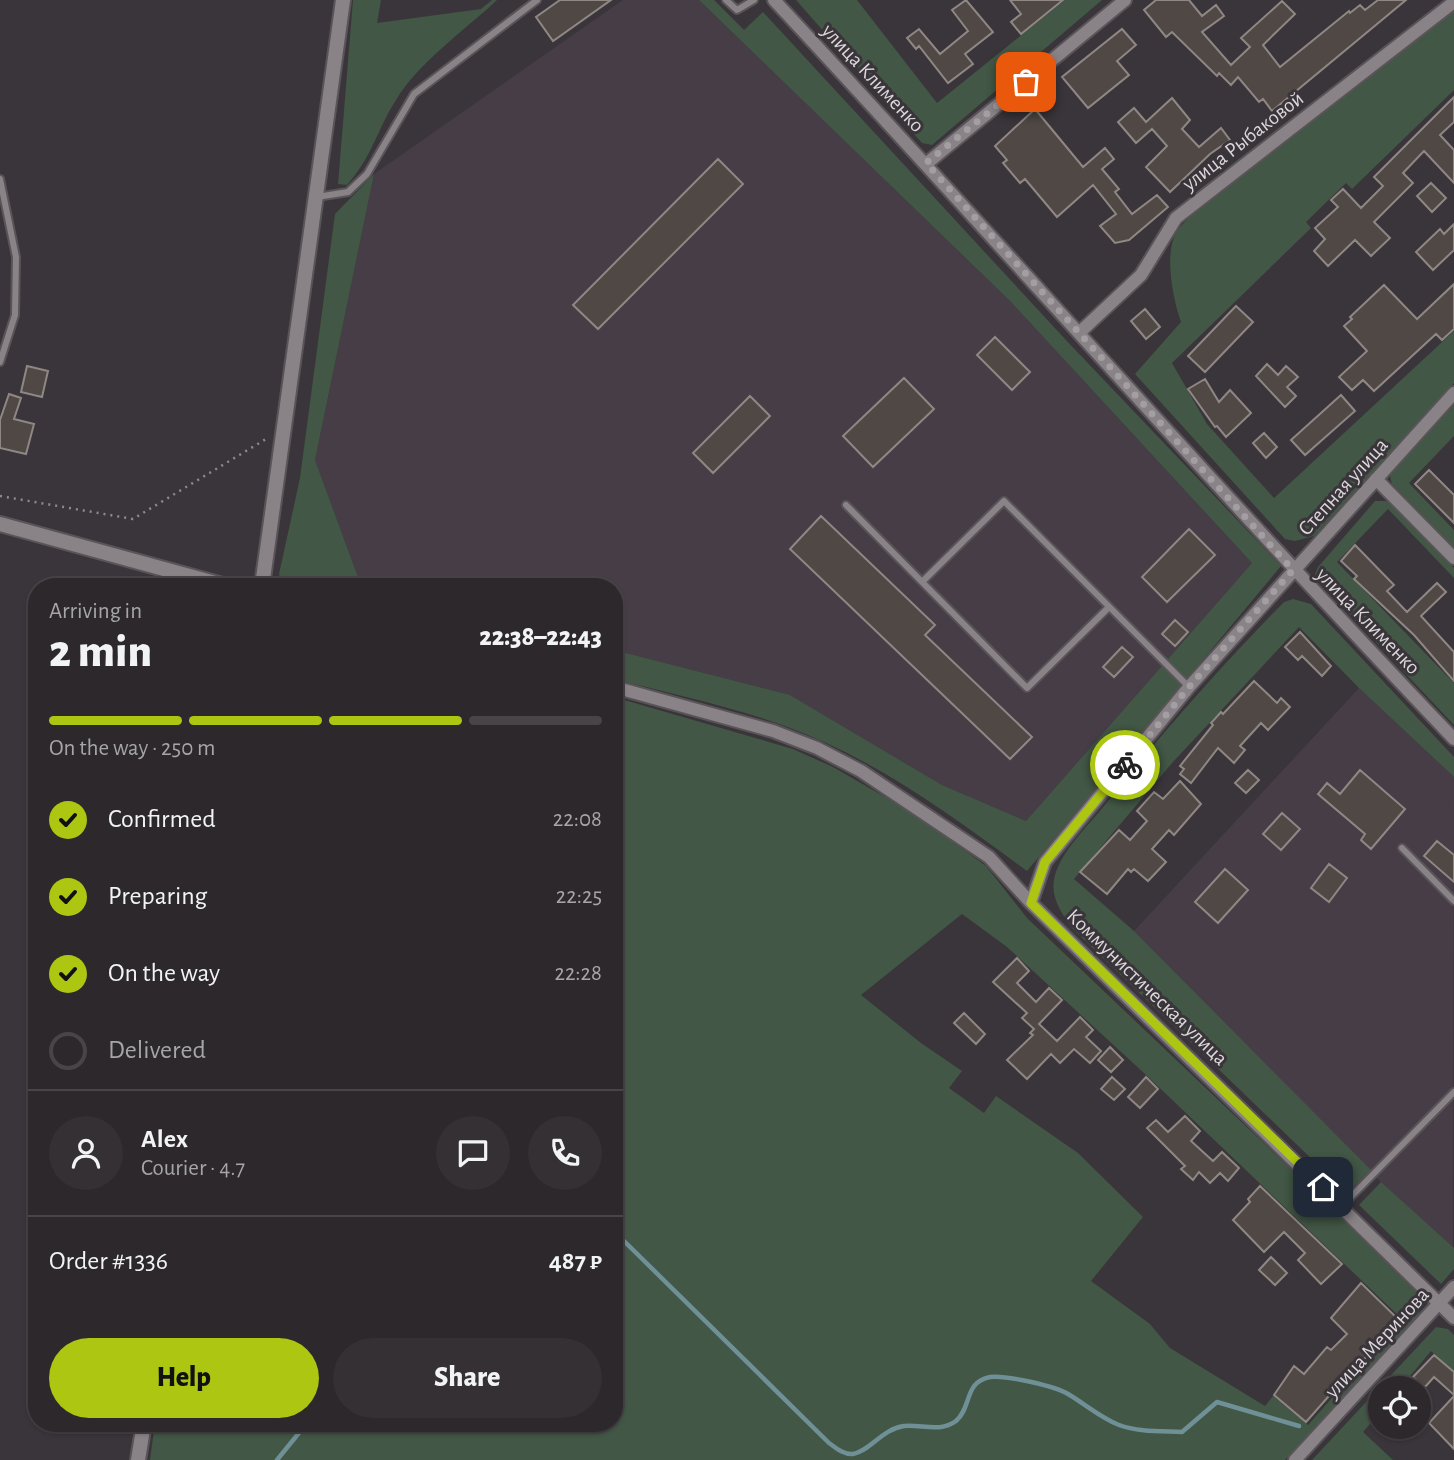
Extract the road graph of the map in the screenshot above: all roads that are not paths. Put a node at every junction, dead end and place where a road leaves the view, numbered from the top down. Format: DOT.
graph roads {
  1 [pos="343,0"];
  2 [pos="537,0"];
  3 [pos="726,0"];
  4 [pos="754,0"];
  5 [pos="774,0"];
  6 [pos="1125,0"];
  7 [pos="1454,2"];
  8 [pos="926,163"];
  9 [pos="0,178"];
  10 [pos="317,197"];
  11 [pos="1079,334"];
  12 [pos="0,362"];
  13 [pos="1454,393"];
  14 [pos="1376,479"];
  15 [pos="846,505"];
  16 [pos="0,524"];
  17 [pos="1454,558"];
  18 [pos="1293,570"];
  19 [pos="197,578"];
  20 [pos="263,578"];
  21 [pos="922,582"];
  22 [pos="1109,607"];
  23 [pos="1189,687"];
  24 [pos="623,689"];
  25 [pos="1454,739"];
  26 [pos="1402,848"];
  27 [pos="1454,901"];
  28 [pos="1031,903"];
  29 [pos="1454,1092"];
  30 [pos="1342,1206"];
  31 [pos="1454,1287"];
  32 [pos="1439,1304"];
  33 [pos="1454,1318"];
  34 [pos="143,1432"];
  35 [pos="138,1460"];
  36 [pos="1295,1460"];
  1 -- 10 [label="street"];
  2 -- 10 [label="lane"];
  3 -- 4 [label="lane"];
  5 -- 8 [label="street, улица Клименко"];
  6 -- 8 [label="street"];
  7 -- 11 [label="street, улица Рыбаковой"];
  8 -- 11 [label="street, улица Клименко"];
  9 -- 12 [label="lane"];
  10 -- 20 [label="street"];
  11 -- 18 [label="street, улица Клименко"];
  13 -- 14 [label="street, Степная улица"];
  14 -- 17 [label="street"];
  14 -- 18 [label="street, Степная улица"];
  15 -- 21 [label="lane"];
  16 -- 19 [label="street"];
  18 -- 23 [label="street, Степная улица"];
  18 -- 25 [label="street, улица Клименко"];
  21 -- 22 [label="lane"];
  21 -- 22 [label="lane"];
  22 -- 23 [label="lane"];
  23 -- 28 [label="street, Степная улица"];
  24 -- 28 [label="street, Коммунистическая улица"];
  26 -- 27 [label="lane"];
  28 -- 30 [label="street, Коммунистическая улица"];
  29 -- 30 [label="lane"];
  30 -- 32 [label="street, Коммунистическая улица"];
  31 -- 32 [label="street, улица Меринова"];
  32 -- 33 [label="street, Коммунистическая улица"];
  32 -- 36 [label="street, улица Меринова"];
  34 -- 35 [label="street"];
}
